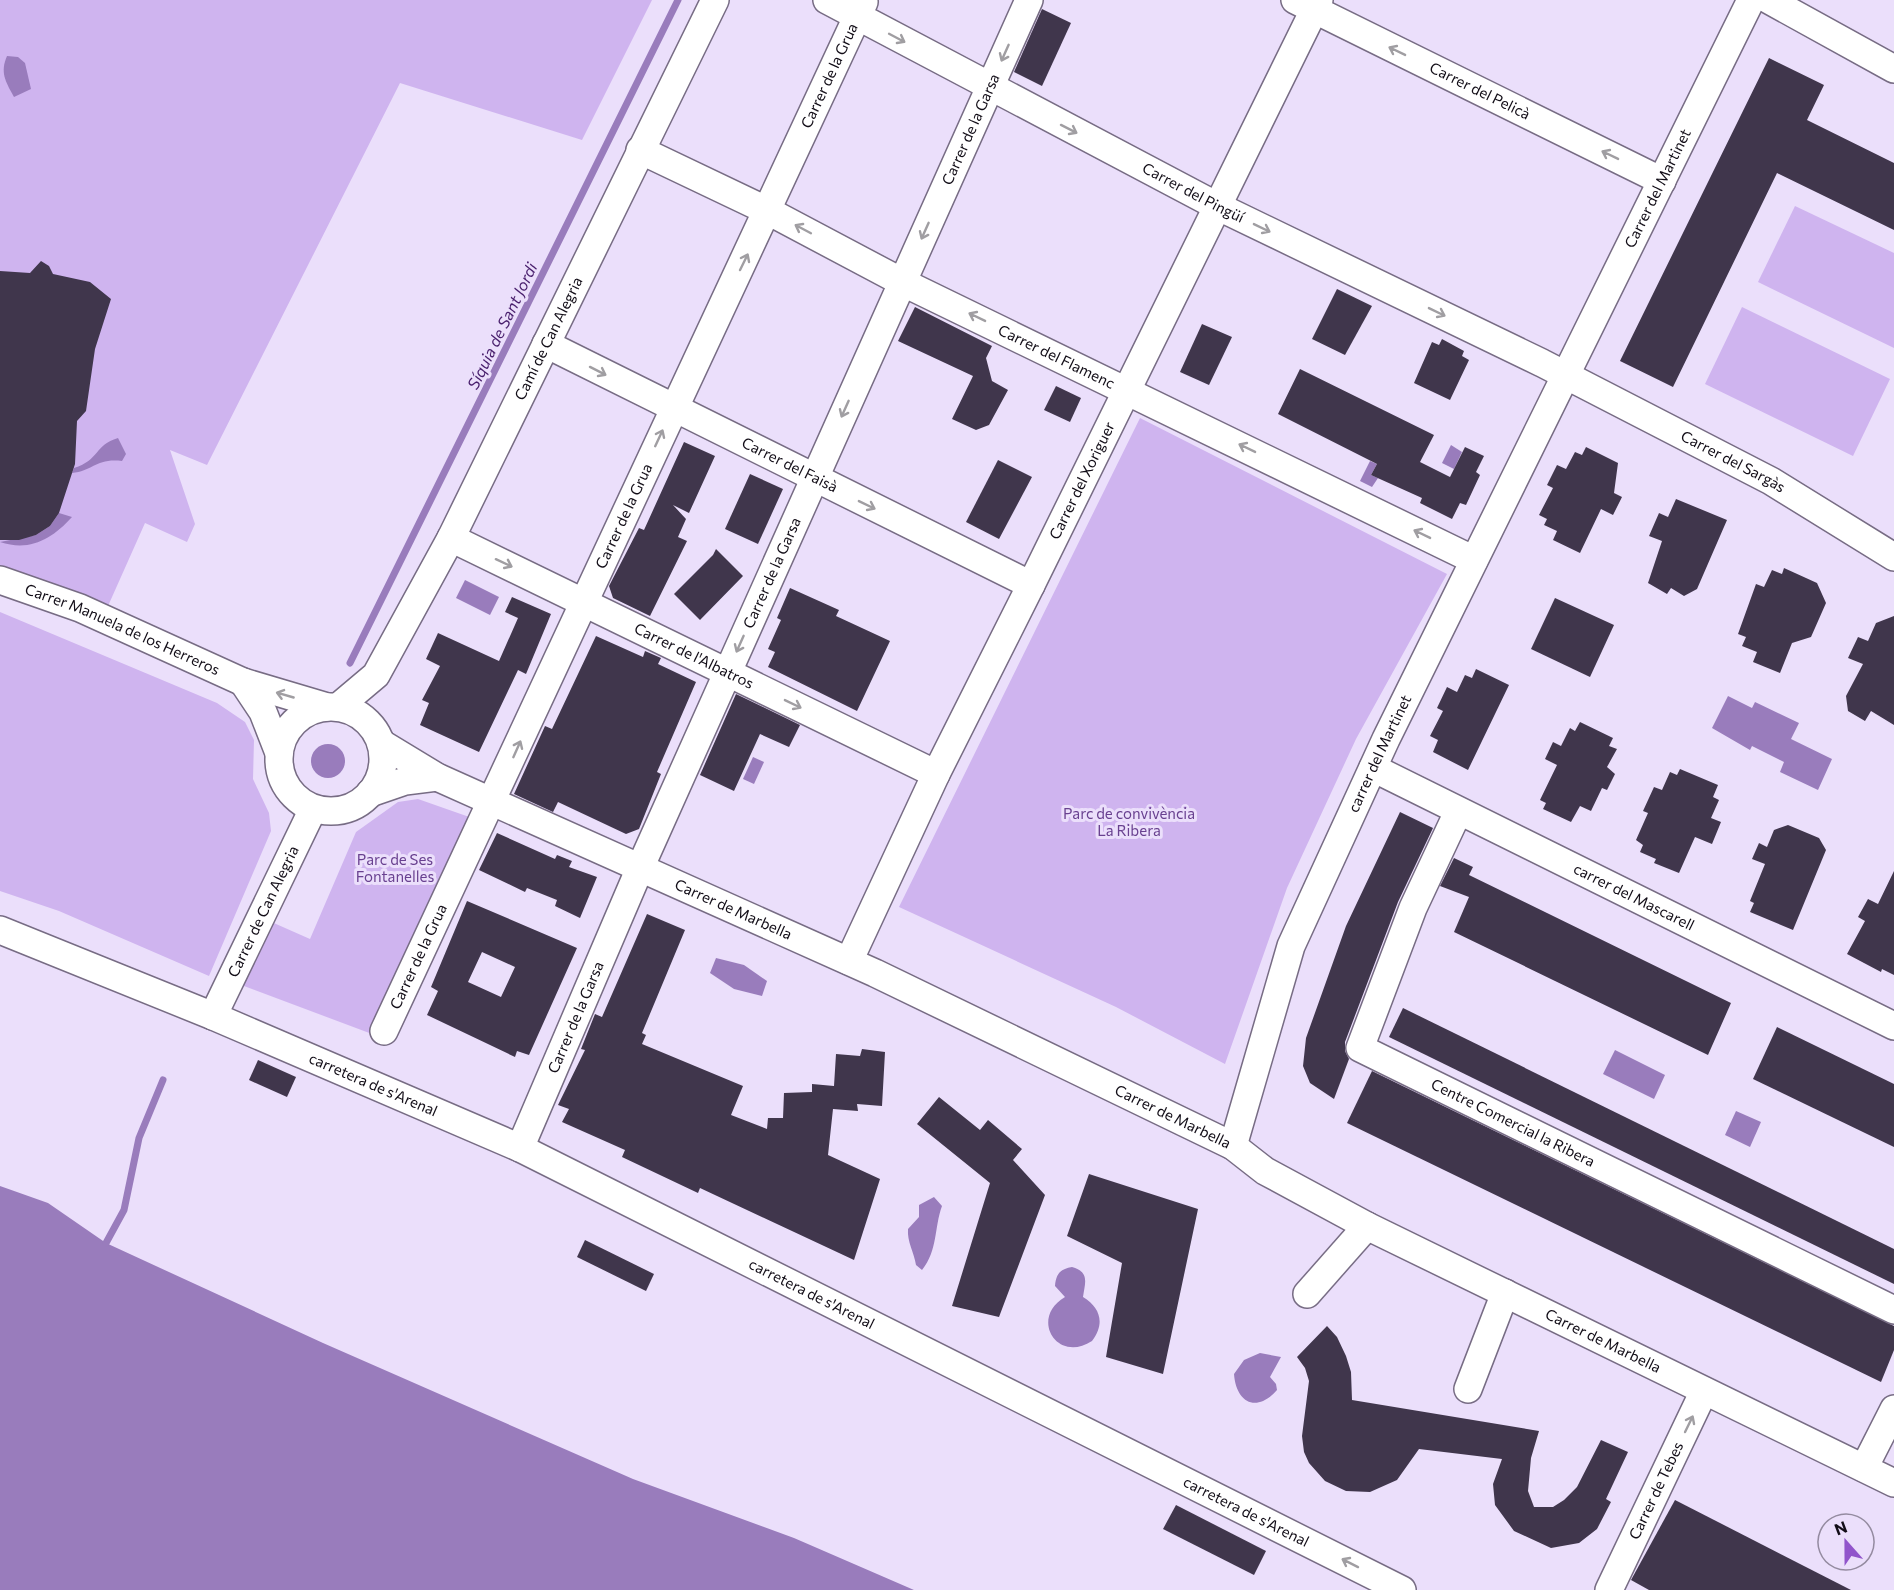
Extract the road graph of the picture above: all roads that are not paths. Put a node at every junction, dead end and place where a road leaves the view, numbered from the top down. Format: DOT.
graph roads {
  1 [pos="715,0"];
  2 [pos="827,0"];
  3 [pos="1029,0"];
  4 [pos="1751,0"];
  5 [pos="1769,0"];
  6 [pos="1309,3"];
  7 [pos="861,8"];
  8 [pos="1894,69"];
  9 [pos="990,88"];
  10 [pos="640,150"];
  11 [pos="1662,181"];
  12 [pos="1217,206"];
  13 [pos="768,211"];
  14 [pos="902,282"];
  15 [pos="546,344"];
  16 [pos="1566,376"];
  17 [pos="1128,389"];
  18 [pos="673,409"];
  19 [pos="814,479"];
  20 [pos="451,538"];
  21 [pos="1894,557"];
  22 [pos="1474,560"];
  23 [pos="0,580"];
  24 [pos="1031,585"];
  25 [pos="584,601"];
  26 [pos="727,672"];
  27 [pos="376,675"];
  28 [pos="243,682"];
  29 [pos="332,707"];
  30 [pos="379,739"];
  31 [pos="279,753"];
  32 [pos="1373,768"];
  33 [pos="936,774"];
  34 [pos="437,777"];
  35 [pos="370,794"];
  36 [pos="493,802"];
  37 [pos="313,809"];
  38 [pos="1458,812"];
  39 [pos="639,868"];
  40 [pos="0,930"];
  41 [pos="849,961"];
  42 [pos="213,1016"];
  43 [pos="1894,1026"];
  44 [pos="384,1031"];
  45 [pos="1233,1146"];
  46 [pos="520,1148"];
  47 [pos="1367,1226"];
  48 [pos="1505,1293"];
  49 [pos="1307,1294"];
  50 [pos="1894,1310"];
  51 [pos="1468,1389"];
  52 [pos="1704,1391"];
  53 [pos="1894,1409"];
  54 [pos="1864,1468"];
  55 [pos="1894,1483"];
  56 [pos="1402,1590"];
  57 [pos="1609,1590"];
  1 -- 10 [label="street, Camí de Can Alegria"];
  2 -- 7 [label="street, Carrer del Pingüí"];
  3 -- 9 [label="street, Carrer de la Garsa, one-way"];
  4 -- 11 [label="street, Carrer del Martinet"];
  5 -- 8 [label="street"];
  11 -- 6 [label="street, Carrer del Pelicà, one-way"];
  6 -- 12 [label="street, Carrer del Xoriguer"];
  7 -- 9 [label="street, Carrer del Pingüí, one-way"];
  7 -- 13 [label="street, Carrer de la Grua"];
  9 -- 12 [label="street, Carrer del Pingüí, one-way"];
  9 -- 14 [label="street, Carrer de la Garsa, one-way"];
  10 -- 13 [label="street, Carrer del Flamenc"];
  10 -- 15 [label="street, Camí de Can Alegria"];
  11 -- 16 [label="street, Carrer del Martinet"];
  12 -- 16 [label="street, Carrer del Pingüí, one-way"];
  12 -- 17 [label="street, Carrer del Xoriguer"];
  14 -- 13 [label="street, Carrer del Flamenc, one-way"];
  18 -- 13 [label="street, Carrer de la Grua, one-way"];
  17 -- 14 [label="street, Carrer del Flamenc, one-way"];
  14 -- 19 [label="street, Carrer de la Garsa, one-way"];
  15 -- 18 [label="street, Carrer del Faisà, one-way"];
  15 -- 20 [label="street, Camí de Can Alegria"];
  16 -- 21 [label="street, Carrer del Sargàs"];
  16 -- 22 [label="street, carrer del Martinet"];
  22 -- 17 [label="street, Carrer del Flamenc, one-way"];
  17 -- 24 [label="street, Carrer del Xoriguer"];
  18 -- 19 [label="street, Carrer del Faisà"];
  25 -- 18 [label="street, Carrer de la Grua, one-way"];
  19 -- 24 [label="street, Carrer del Faisà, one-way"];
  19 -- 26 [label="street, Carrer de la Garsa, one-way"];
  20 -- 25 [label="street, Carrer de l'Albatros, one-way"];
  20 -- 27 [label="street, Camí de Can Alegria"];
  22 -- 32 [label="street, carrer del Martinet"];
  23 -- 28 [label="street, Carrer Manuela de los Herreros"];
  24 -- 33 [label="street, Carrer del Xoriguer"];
  25 -- 26 [label="street, Carrer de l'Albatros"];
  36 -- 25 [label="street, Carrer de la Grua, one-way"];
  26 -- 33 [label="street, Carrer de l'Albatros, one-way"];
  26 -- 39 [label="street, Carrer de la Garsa"];
  27 -- 29 [label="street"];
  27 -- 30 [label="street"];
  29 -- 28 [label="street, Carrer Manuela de los Herreros, one-way"];
  28 -- 31 [label="street"];
  29 -- 30 [label="street"];
  29 -- 31 [label="street"];
  30 -- 34 [label="street, Carrer de Marbella"];
  30 -- 35 [label="street"];
  31 -- 37 [label="street"];
  32 -- 38 [label="street, carrer del Mascarell"];
  32 -- 45 [label="street, carrer del Martinet"];
  33 -- 41 [label="street, Carrer del Xoriguer"];
  34 -- 35 [label="street"];
  34 -- 36 [label="street, Carrer de Marbella"];
  35 -- 37 [label="street"];
  36 -- 39 [label="street, Carrer de Marbella"];
  36 -- 44 [label="street, Carrer de la Grua"];
  37 -- 42 [label="street, Carrer de Can Alegria"];
  38 -- 43 [label="street, carrer del Mascarell"];
  38 -- 50 [label="street, Centre Comercial la Ribera"];
  39 -- 41 [label="street, Carrer de Marbella"];
  39 -- 46 [label="street, Carrer de la Garsa"];
  40 -- 42 [label="street, carretera de s'Arenal"];
  41 -- 45 [label="street, Carrer de Marbella"];
  42 -- 46 [label="street, carretera de s'Arenal"];
  45 -- 47 [label="street, Carrer de Marbella"];
  56 -- 46 [label="street, carretera de s'Arenal, one-way"];
  47 -- 48 [label="street, Carrer de Marbella"];
  47 -- 49 [label="street"];
  48 -- 51 [label="street"];
  48 -- 52 [label="street, Carrer de Marbella"];
  52 -- 54 [label="street, Carrer de Marbella"];
  57 -- 52 [label="street, Carrer de Tebes, one-way"];
  53 -- 54 [label="street"];
  54 -- 55 [label="street, Carrer de Marbella"];
}
